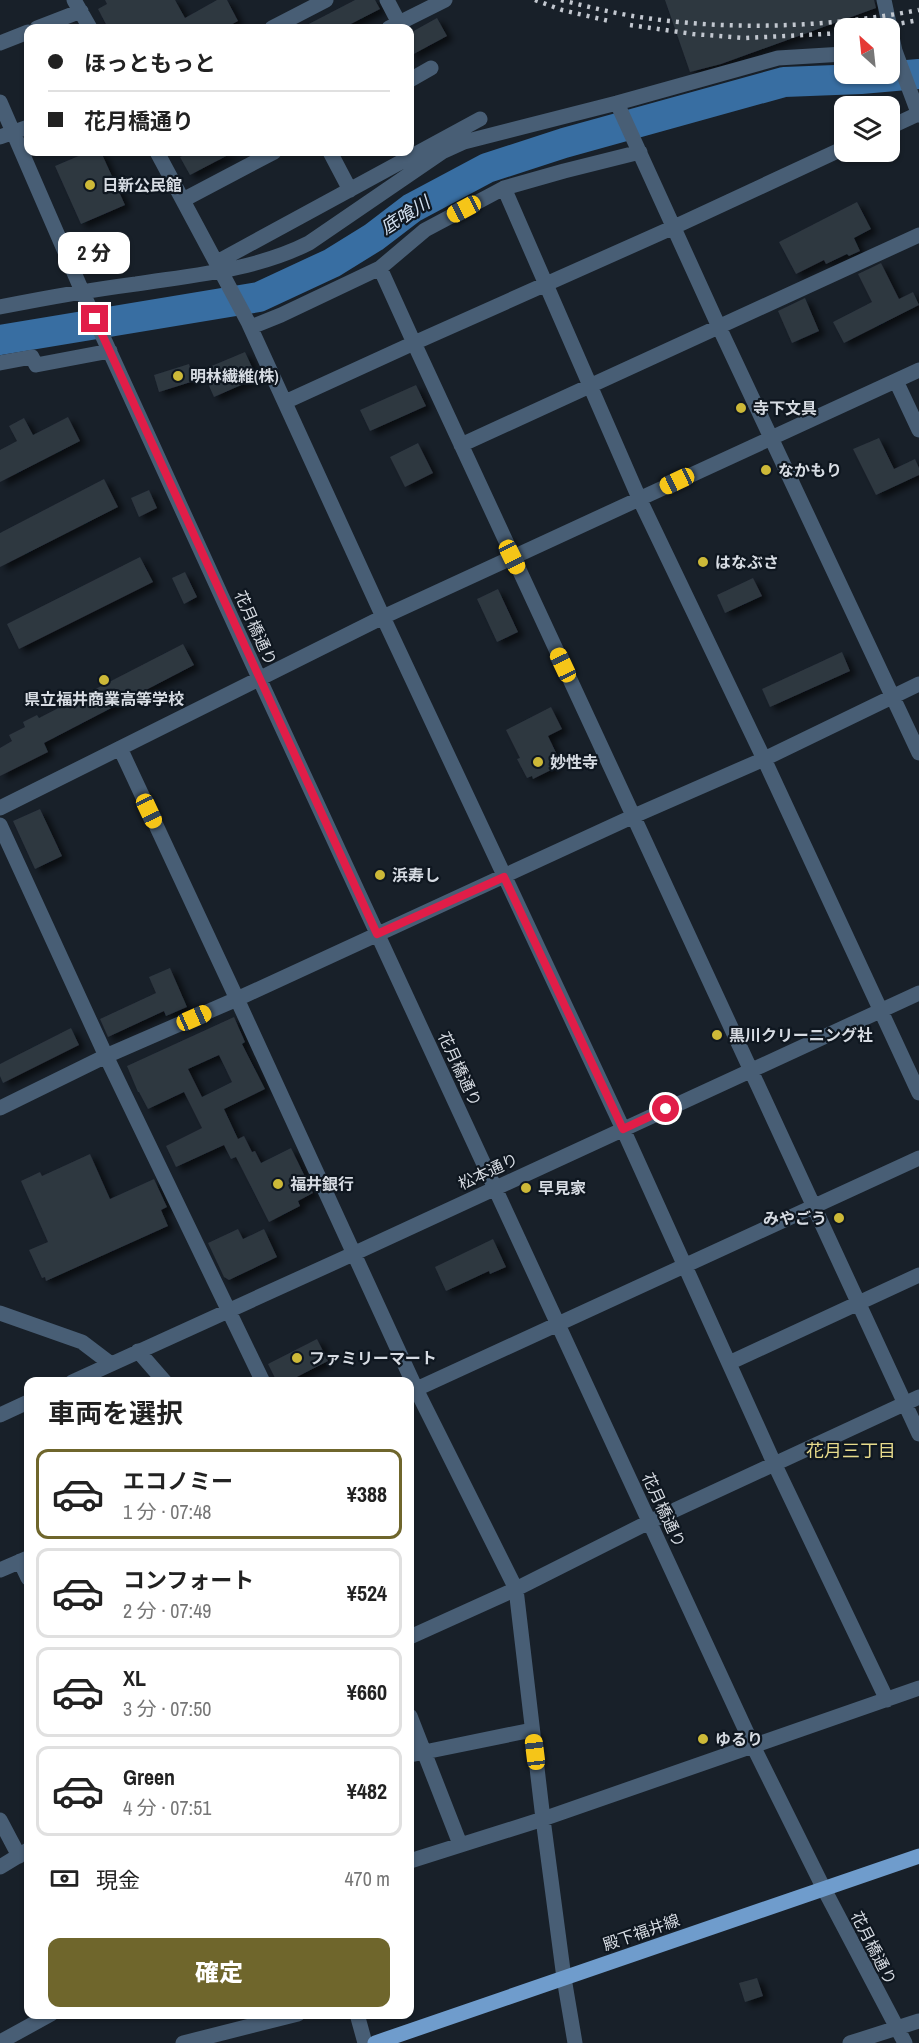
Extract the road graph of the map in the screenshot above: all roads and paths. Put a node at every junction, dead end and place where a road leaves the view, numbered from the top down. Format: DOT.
graph roads {
  1 [pos="326,0"];
  2 [pos="387,0"];
  3 [pos="445,0"];
  4 [pos="884,0"];
  5 [pos="77,6"];
  6 [pos="887,18"];
  7 [pos="44,24"];
  8 [pos="88,24"];
  9 [pos="280,24"];
  10 [pos="393,24"];
  11 [pos="398,24"];
  12 [pos="24,34"];
  13 [pos="0,43"];
  14 [pos="834,55"];
  15 [pos="431,68"];
  16 [pos="900,68"];
  17 [pos="414,78"];
  18 [pos="0,102"];
  19 [pos="617,103"];
  20 [pos="919,114"];
  21 [pos="480,119"];
  22 [pos="900,123"];
  23 [pos="24,128"];
  24 [pos="7,134"];
  25 [pos="640,152"];
  26 [pos="834,153"];
  27 [pos="414,155"];
  28 [pos="159,156"];
  29 [pos="266,156"];
  30 [pos="332,156"];
  31 [pos="412,156"];
  32 [pos="504,188"];
  33 [pos="350,190"];
  34 [pos="183,200"];
  35 [pos="674,227"];
  36 [pos="919,235"];
  37 [pos="380,268"];
  38 [pos="222,271"];
  39 [pos="544,283"];
  40 [pos="84,295"];
  41 [pos="0,307"];
  42 [pos="250,325"];
  43 [pos="719,327"];
  44 [pos="414,342"];
  45 [pos="107,345"];
  46 [pos="0,363"];
  47 [pos="919,370"];
  48 [pos="896,381"];
  49 [pos="590,386"];
  50 [pos="285,402"];
  51 [pos="919,429"];
  52 [pos="771,438"];
  53 [pos="461,445"];
  54 [pos="639,498"];
  55 [pos="512,557"];
  56 [pos="383,617"];
  57 [pos="259,678"];
  58 [pos="919,684"];
  59 [pos="893,696"];
  60 [pos="120,748"];
  61 [pos="919,753"];
  62 [pos="764,759"];
  63 [pos="0,808"];
  64 [pos="634,816"];
  65 [pos="0,825"];
  66 [pos="504,877"];
  67 [pos="377,934"];
  68 [pos="919,993"];
  69 [pos="237,999"];
  70 [pos="881,1011"];
  71 [pos="106,1056"];
  72 [pos="752,1070"];
  73 [pos="919,1093"];
  74 [pos="0,1108"];
  75 [pos="623,1129"];
  76 [pos="919,1158"];
  77 [pos="496,1187"];
  78 [pos="815,1206"];
  79 [pos="353,1254"];
  80 [pos="684,1266"];
  81 [pos="919,1275"];
  82 [pos="859,1303"];
  83 [pos="227,1310"];
  84 [pos="0,1313"];
  85 [pos="558,1323"];
  86 [pos="138,1351"];
  87 [pos="729,1363"];
  88 [pos="111,1364"];
  89 [pos="83,1377"];
  90 [pos="161,1377"];
  91 [pos="260,1377"];
  92 [pos="407,1377"];
  93 [pos="414,1391"];
  94 [pos="414,1393"];
  95 [pos="912,1400"];
  96 [pos="24,1404"];
  97 [pos="0,1415"];
  98 [pos="919,1434"];
  99 [pos="774,1463"];
  100 [pos="649,1522"];
  101 [pos="24,1560"];
  102 [pos="0,1569"];
  103 [pos="516,1589"];
  104 [pos="414,1635"];
  105 [pos="919,1688"];
  106 [pos="887,1700"];
  107 [pos="532,1730"];
  108 [pos="414,1738"];
  109 [pos="753,1746"];
  110 [pos="417,1754"];
  111 [pos="543,1819"];
  112 [pos="0,1820"];
  113 [pos="460,1844"];
  114 [pos="24,1853"];
  115 [pos="919,1856"];
  116 [pos="414,1860"];
  117 [pos="0,1867"];
  118 [pos="824,1889"];
  119 [pos="564,1978"];
  120 [pos="42,2019"];
  121 [pos="278,2019"];
  122 [pos="358,2019"];
  123 [pos="919,2021"];
  124 [pos="896,2028"];
  125 [pos="0,2042"];
  126 [pos="183,2043"];
  127 [pos="365,2043"];
  128 [pos="375,2043"];
  129 [pos="575,2043"];
  130 [pos="850,2043"];
  131 [pos="904,2043"];
  1 -- 9 [label="street"];
  2 -- 10 [label="street"];
  3 -- 11 [label="street"];
  4 -- 6 [label="street"];
  5 -- 7 [label="street"];
  5 -- 8 [label="street"];
  12 -- 13 [label="street"];
  14 -- 19 [label="street"];
  15 -- 17 [label="street"];
  16 -- 20 [label="street"];
  18 -- 24 [label="street, 花月橋通り"];
  19 -- 25 [label="street"];
  19 -- 38 [label="street"];
  20 -- 22 [label="street"];
  21 -- 27 [label="street"];
  23 -- 24 [label="street"];
  24 -- 40 [label="street, 花月橋通り"];
  25 -- 32 [label="street"];
  25 -- 35 [label="street"];
  26 -- 35 [label="street"];
  28 -- 34 [label="street"];
  29 -- 34 [label="street"];
  30 -- 33 [label="street"];
  31 -- 33 [label="street"];
  32 -- 37 [label="street"];
  32 -- 39 [label="street"];
  33 -- 38 [label="street"];
  34 -- 38 [label="street"];
  35 -- 39 [label="street"];
  35 -- 43 [label="street"];
  36 -- 43 [label="street"];
  37 -- 42 [label="street"];
  37 -- 44 [label="street"];
  38 -- 40 [label="street"];
  38 -- 42 [label="street"];
  39 -- 44 [label="street"];
  39 -- 49 [label="street"];
  40 -- 41 [label="street"];
  40 -- 45 [label="street, 花月橋通り"];
  42 -- 50 [label="street"];
  43 -- 49 [label="street"];
  43 -- 52 [label="street"];
  44 -- 50 [label="street"];
  44 -- 53 [label="street"];
  45 -- 46 [label="street"];
  45 -- 57 [label="street, 花月橋通り"];
  47 -- 48 [label="street"];
  48 -- 51 [label="street"];
  48 -- 52 [label="street"];
  49 -- 53 [label="street"];
  49 -- 54 [label="street"];
  50 -- 56 [label="street"];
  52 -- 54 [label="street"];
  52 -- 59 [label="street"];
  53 -- 55 [label="street"];
  54 -- 55 [label="street"];
  54 -- 62 [label="street"];
  55 -- 56 [label="street"];
  55 -- 64 [label="street"];
  56 -- 57 [label="street"];
  56 -- 66 [label="street"];
  57 -- 60 [label="street"];
  57 -- 67 [label="street, 花月橋通り"];
  58 -- 59 [label="street"];
  59 -- 61 [label="street"];
  59 -- 62 [label="street"];
  60 -- 63 [label="street"];
  60 -- 69 [label="street"];
  62 -- 64 [label="street"];
  62 -- 70 [label="street"];
  64 -- 66 [label="street"];
  64 -- 72 [label="street"];
  65 -- 71 [label="street"];
  66 -- 67 [label="street"];
  66 -- 75 [label="street"];
  67 -- 69 [label="street"];
  67 -- 77 [label="street, 花月橋通り"];
  68 -- 70 [label="street, 松本通り"];
  69 -- 71 [label="street"];
  69 -- 79 [label="street"];
  70 -- 72 [label="street, 松本通り"];
  70 -- 73 [label="street"];
  71 -- 74 [label="street"];
  71 -- 83 [label="street"];
  72 -- 75 [label="street, 松本通り"];
  72 -- 78 [label="street"];
  75 -- 77 [label="street, 松本通り"];
  75 -- 80 [label="street"];
  76 -- 78 [label="street"];
  77 -- 79 [label="street, 松本通り"];
  77 -- 85 [label="street, 花月橋通り"];
  78 -- 80 [label="street"];
  78 -- 82 [label="street"];
  79 -- 83 [label="street, 松本通り"];
  79 -- 92 [label="street"];
  80 -- 85 [label="street"];
  80 -- 87 [label="street"];
  81 -- 82 [label="street"];
  82 -- 87 [label="street"];
  82 -- 95 [label="street"];
  83 -- 86 [label="street, 松本通り"];
  83 -- 91 [label="street"];
  84 -- 88 [label="street"];
  85 -- 93 [label="street"];
  85 -- 100 [label="street, 花月橋通り"];
  86 -- 88 [label="street, 松本通り"];
  86 -- 90 [label="street"];
  87 -- 99 [label="street"];
  88 -- 89 [label="street, 松本通り"];
  94 -- 103 [label="street"];
  95 -- 98 [label="street"];
  95 -- 99 [label="street"];
  96 -- 97 [label="street"];
  99 -- 100 [label="street"];
  99 -- 106 [label="street"];
  100 -- 103 [label="street"];
  100 -- 109 [label="street, 花月橋通り"];
  101 -- 102 [label="street"];
  103 -- 104 [label="street"];
  103 -- 107 [label="street"];
  105 -- 106 [label="street"];
  106 -- 109 [label="street"];
  107 -- 110 [label="street"];
  107 -- 111 [label="street"];
  108 -- 110 [label="street"];
  109 -- 111 [label="street"];
  109 -- 118 [label="street, 花月橋通り"];
  110 -- 113 [label="street"];
  111 -- 113 [label="street"];
  111 -- 119 [label="street"];
  112 -- 114 [label="street"];
  113 -- 116 [label="street"];
  114 -- 117 [label="street"];
  115 -- 118 [label="main road, 殿下福井線"];
  118 -- 119 [label="main road, 殿下福井線"];
  118 -- 124 [label="street, 花月橋通り"];
  119 -- 128 [label="main road, 殿下福井線"];
  119 -- 129 [label="street"];
  120 -- 125 [label="street"];
  121 -- 126 [label="street"];
  122 -- 127 [label="street"];
  123 -- 124 [label="street"];
  124 -- 130 [label="street"];
  124 -- 131 [label="street, 花月橋通り"];
}
